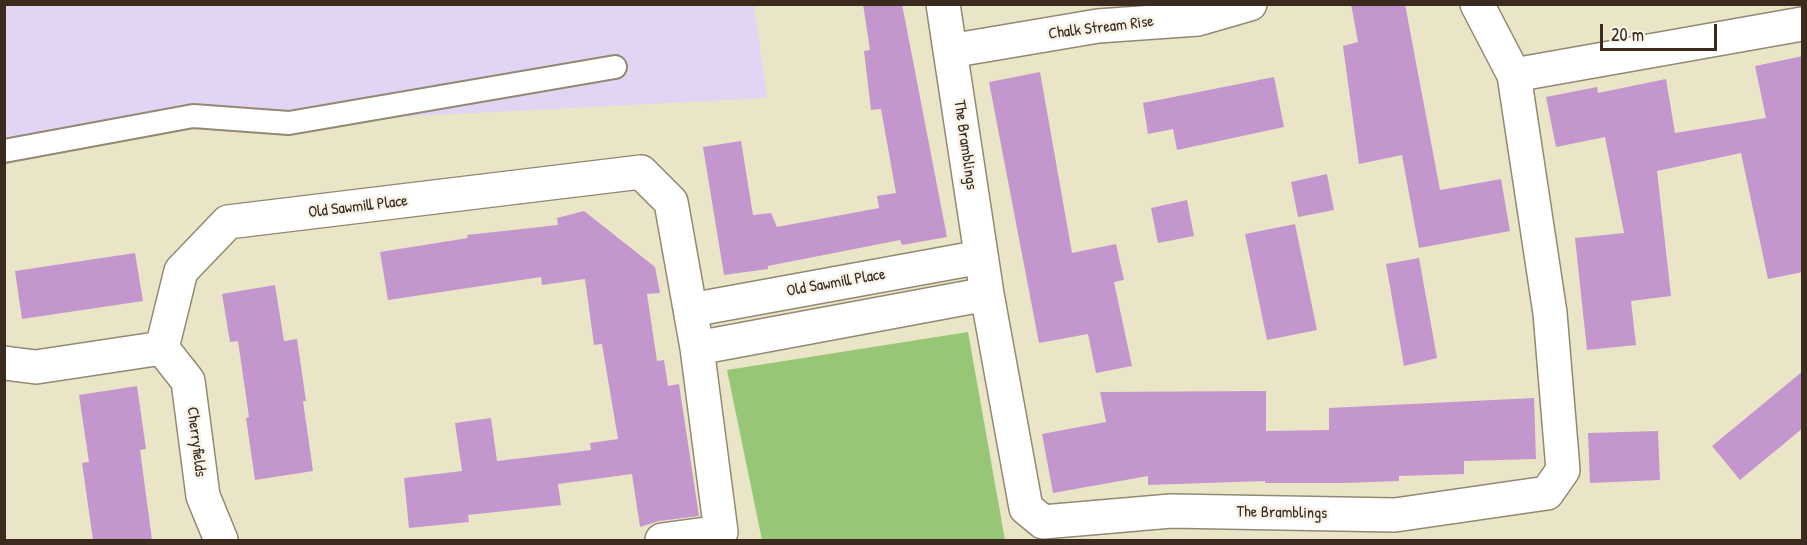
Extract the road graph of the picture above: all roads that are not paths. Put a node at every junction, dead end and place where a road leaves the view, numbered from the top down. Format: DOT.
graph roads {
  1 [pos="944,4"];
  2 [pos="1250,4"];
  3 [pos="1477,4"];
  4 [pos="1803,24"];
  5 [pos="950,51"];
  6 [pos="615,67"];
  7 [pos="1514,75"];
  8 [pos="4,151"];
  9 [pos="981,256"];
  10 [pos="987,294"];
  11 [pos="691,310"];
  12 [pos="162,348"];
  13 [pos="697,348"];
  14 [pos="4,363"];
  15 [pos="220,540"];
  16 [pos="662,540"];
  1 -- 5 [label="street, The Bramblings"];
  2 -- 5 [label="street, Chalk Stream Rise"];
  3 -- 7 [label="street, The Bramblings"];
  4 -- 7 [label="street"];
  5 -- 9 [label="street, The Bramblings"];
  6 -- 8 [label="lane"];
  7 -- 10 [label="street, The Bramblings"];
  9 -- 10 [label="street, The Bramblings"];
  9 -- 11 [label="street, Old Sawmill Place"];
  10 -- 13 [label="street"];
  11 -- 12 [label="street, Old Sawmill Place"];
  11 -- 13 [label="street, Old Sawmill Place"];
  12 -- 14 [label="street"];
  12 -- 15 [label="street, Cherryfields"];
  13 -- 16 [label="street, Old Sawmill Place"];
}
